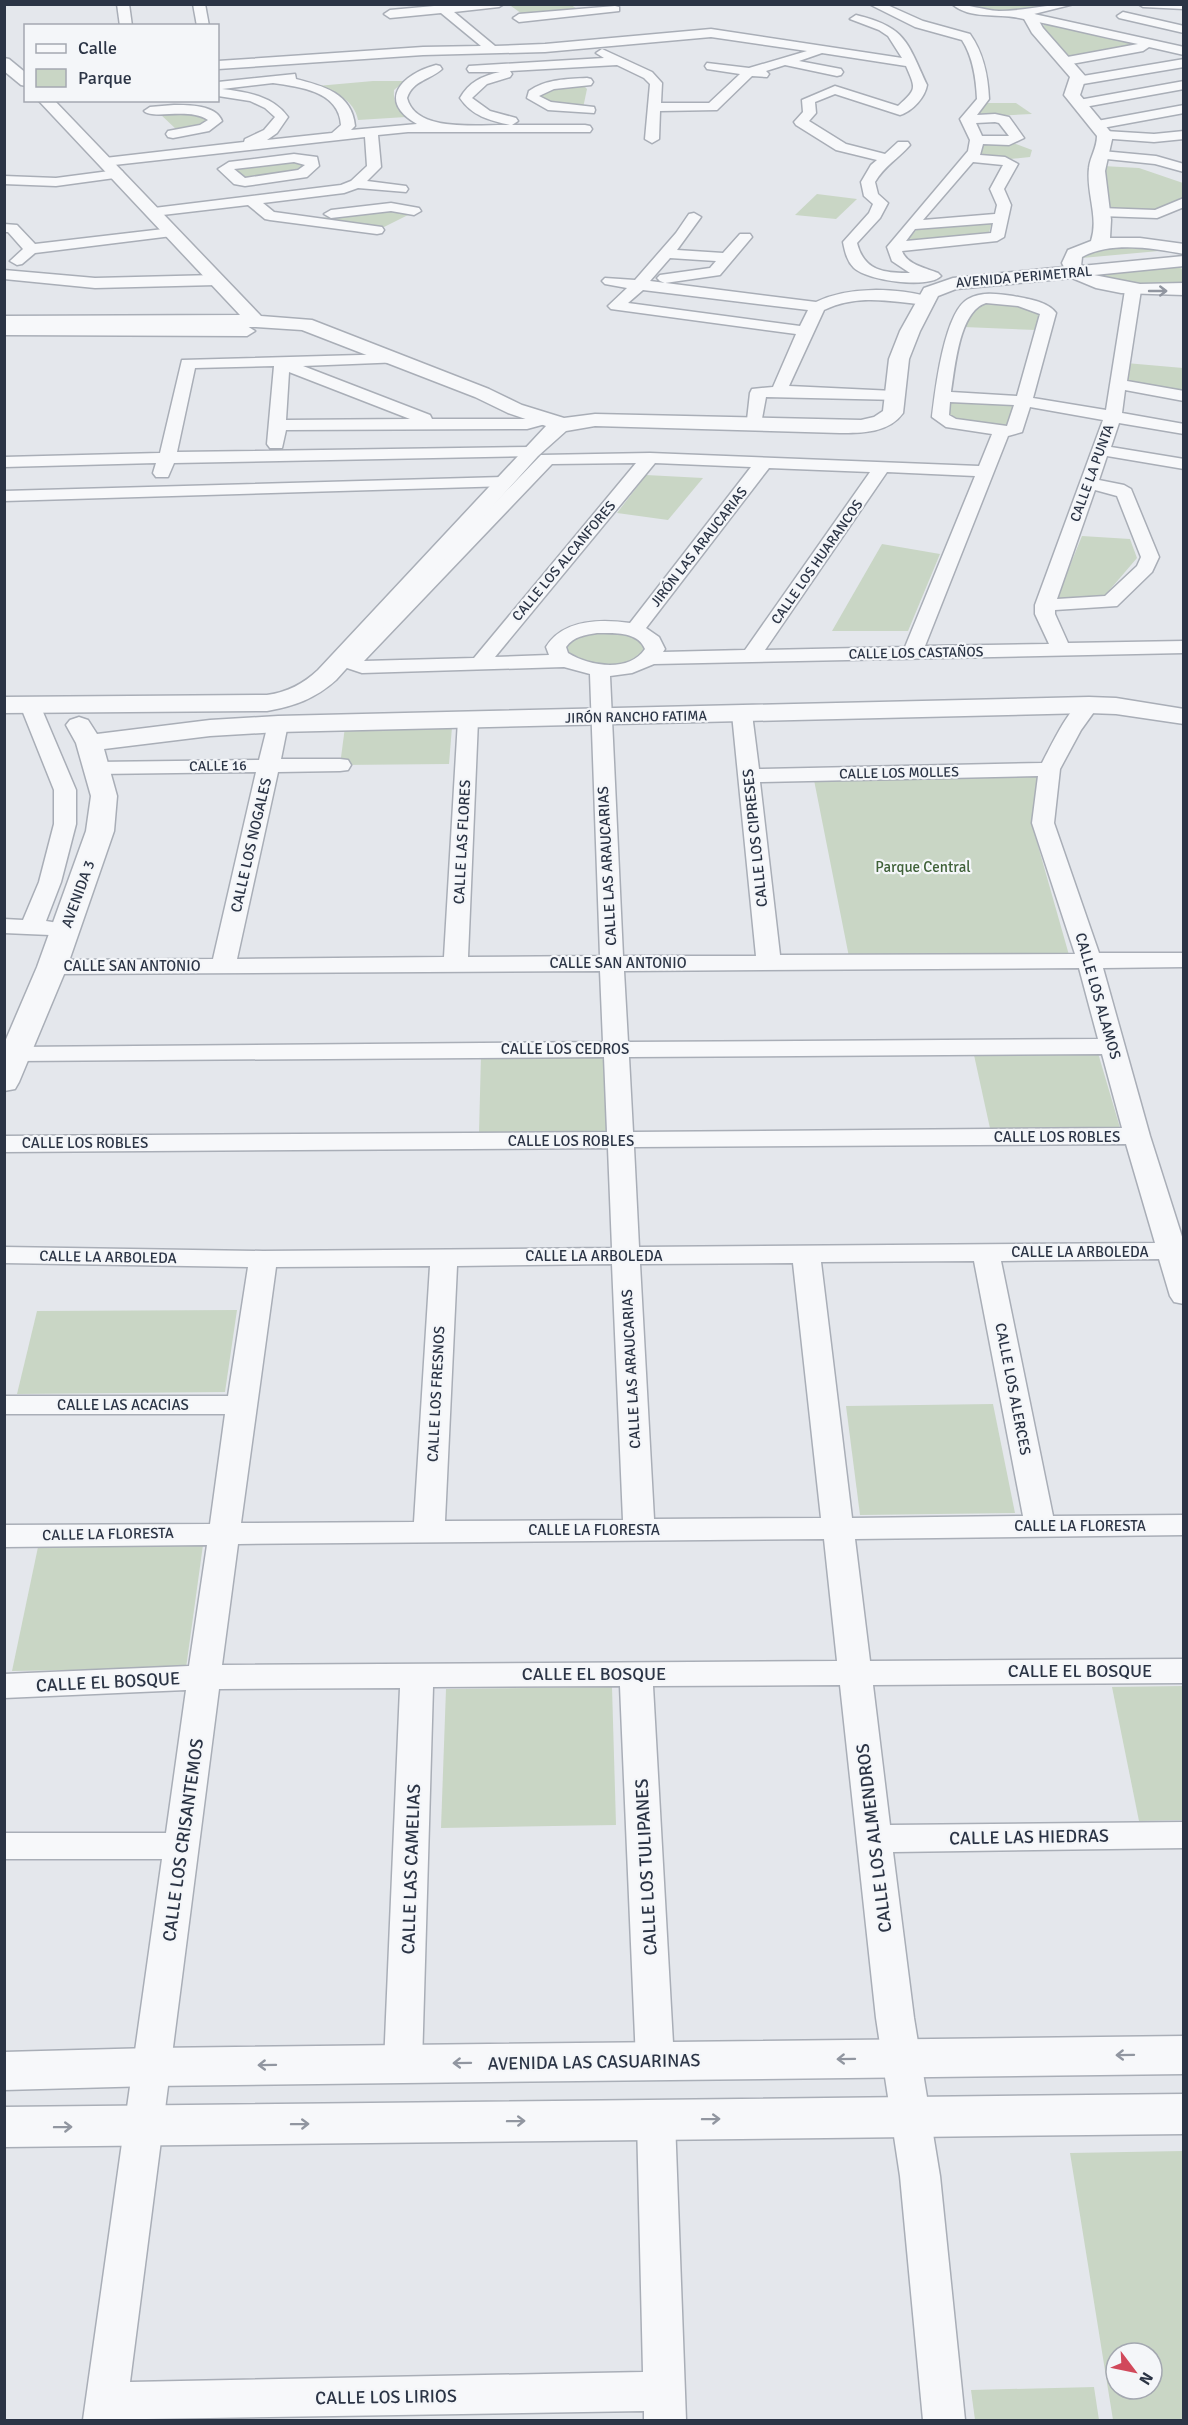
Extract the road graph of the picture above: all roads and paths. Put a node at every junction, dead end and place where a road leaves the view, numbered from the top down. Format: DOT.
graph roads {
  1 [pos="123,4"];
  2 [pos="199,4"];
  3 [pos="378,4"];
  4 [pos="500,4"];
  5 [pos="874,4"];
  6 [pos="1069,4"];
  7 [pos="1143,4"];
  8 [pos="963,5"];
  9 [pos="1184,6"];
  10 [pos="441,7"];
  11 [pos="615,10"];
  12 [pos="1013,13"];
  13 [pos="390,14"];
  14 [pos="1184,15"];
  15 [pos="1030,17"];
  16 [pos="519,18"];
  17 [pos="856,19"];
  18 [pos="126,24"];
  19 [pos="203,24"];
  20 [pos="641,28"];
  21 [pos="1184,30"];
  22 [pos="656,37"];
  23 [pos="878,39"];
  24 [pos="901,43"];
  25 [pos="584,45"];
  26 [pos="1156,45"];
  27 [pos="557,47"];
  28 [pos="492,49"];
  29 [pos="432,51"];
  30 [pos="824,51"];
  31 [pos="1184,51"];
  32 [pos="337,56"];
  33 [pos="975,56"];
  34 [pos="750,57"];
  35 [pos="617,61"];
  36 [pos="1066,61"];
  37 [pos="4,62"];
  38 [pos="783,62"];
  39 [pos="910,63"];
  40 [pos="1184,63"];
  41 [pos="219,65"];
  42 [pos="558,66"];
  43 [pos="711,66"];
  44 [pos="534,67"];
  45 [pos="447,69"];
  46 [pos="402,71"];
  47 [pos="749,72"];
  48 [pos="837,72"];
  49 [pos="347,74"];
  50 [pos="313,76"];
  51 [pos="777,77"];
  52 [pos="270,79"];
  53 [pos="24,80"];
  54 [pos="1077,81"];
  55 [pos="219,86"];
  56 [pos="983,86"];
  57 [pos="1184,86"];
  58 [pos="219,92"];
  59 [pos="47,102"];
  60 [pos="1079,104"];
  61 [pos="149,106"];
  62 [pos="655,107"];
  63 [pos="1184,110"];
  64 [pos="967,119"];
  65 [pos="438,128"];
  66 [pos="552,129"];
  67 [pos="1101,130"];
  68 [pos="371,131"];
  69 [pos="173,134"];
  70 [pos="338,135"];
  71 [pos="1184,135"];
  72 [pos="652,139"];
  73 [pos="977,140"];
  74 [pos="903,145"];
  75 [pos="234,147"];
  76 [pos="192,152"];
  77 [pos="1102,155"];
  78 [pos="971,158"];
  79 [pos="889,159"];
  80 [pos="1184,168"];
  81 [pos="108,171"];
  82 [pos="285,176"];
  83 [pos="4,180"];
  84 [pos="356,184"];
  85 [pos="401,189"];
  86 [pos="302,194"];
  87 [pos="251,200"];
  88 [pos="1184,202"];
  89 [pos="414,211"];
  90 [pos="154,212"];
  91 [pos="1101,212"];
  92 [pos="694,217"];
  93 [pos="1001,218"];
  94 [pos="294,219"];
  95 [pos="911,225"];
  96 [pos="7,226"];
  97 [pos="377,230"];
  98 [pos="164,233"];
  99 [pos="745,237"];
  100 [pos="1101,239"];
  101 [pos="64,245"];
  102 [pos="894,247"];
  103 [pos="27,253"];
  104 [pos="665,253"];
  105 [pos="4,255"];
  106 [pos="1183,255"];
  107 [pos="729,258"];
  108 [pos="902,263"];
  109 [pos="1074,268"];
  110 [pos="4,272"];
  111 [pos="907,278"];
  112 [pos="942,279"];
  113 [pos="208,280"];
  114 [pos="610,281"];
  115 [pos="641,282"];
  116 [pos="95,283"];
  117 [pos="1133,290"];
  118 [pos="1184,290"];
  119 [pos="925,300"];
  120 [pos="818,306"];
  121 [pos="4,316"];
  122 [pos="4,322"];
  123 [pos="82,322"];
  124 [pos="246,324"];
  125 [pos="4,330"];
  126 [pos="805,331"];
  127 [pos="396,359"];
  128 [pos="282,363"];
  129 [pos="1118,384"];
  130 [pos="779,391"];
  131 [pos="1180,394"];
  132 [pos="894,396"];
  133 [pos="942,397"];
  134 [pos="1024,401"];
  135 [pos="1113,416"];
  136 [pos="754,420"];
  137 [pos="552,421"];
  138 [pos="436,424"];
  139 [pos="278,425"];
  140 [pos="1184,429"];
  141 [pos="1000,432"];
  142 [pos="1101,450"];
  143 [pos="531,452"];
  144 [pos="127,453"];
  145 [pos="275,455"];
  146 [pos="167,458"];
  147 [pos="650,458"];
  148 [pos="4,462"];
  149 [pos="764,462"];
  150 [pos="1184,464"];
  151 [pos="882,467"];
  152 [pos="985,471"];
  153 [pos="503,482"];
  154 [pos="1088,484"];
  155 [pos="4,496"];
  156 [pos="154,499"];
  157 [pos="112,501"];
  158 [pos="1045,605"];
  159 [pos="634,631"];
  160 [pos="1184,647"];
  161 [pos="1061,649"];
  162 [pos="912,653"];
  163 [pos="751,656"];
  164 [pos="649,658"];
  165 [pos="564,661"];
  166 [pos="479,664"];
  167 [pos="600,670"];
  168 [pos="4,705"];
  169 [pos="30,705"];
  170 [pos="68,705"];
  171 [pos="1089,705"];
  172 [pos="741,714"];
  173 [pos="600,717"];
  174 [pos="1184,717"];
  175 [pos="468,720"];
  176 [pos="278,724"];
  177 [pos="93,755"];
  178 [pos="340,765"];
  179 [pos="269,766"];
  180 [pos="1049,769"];
  181 [pos="748,776"];
  182 [pos="4,926"];
  183 [pos="32,927"];
  184 [pos="66,929"];
  185 [pos="1089,960"];
  186 [pos="1184,960"];
  187 [pos="769,962"];
  188 [pos="612,963"];
  189 [pos="456,964"];
  190 [pos="224,966"];
  191 [pos="52,967"];
  192 [pos="1114,1046"];
  193 [pos="616,1049"];
  194 [pos="16,1053"];
  195 [pos="4,1082"];
  196 [pos="1137,1136"];
  197 [pos="620,1140"];
  198 [pos="4,1144"];
  199 [pos="1177,1251"];
  200 [pos="986,1253"];
  201 [pos="806,1254"];
  202 [pos="4,1255"];
  203 [pos="625,1256"];
  204 [pos="444,1258"];
  205 [pos="263,1259"];
  206 [pos="1184,1296"];
  207 [pos="4,1405"];
  208 [pos="241,1405"];
  209 [pos="1184,1525"];
  210 [pos="1040,1526"];
  211 [pos="838,1528"];
  212 [pos="639,1529"];
  213 [pos="429,1531"];
  214 [pos="224,1533"];
  215 [pos="4,1536"];
  216 [pos="1184,1671"];
  217 [pos="854,1672"];
  218 [pos="636,1674"];
  219 [pos="417,1675"];
  220 [pos="205,1677"];
  221 [pos="4,1686"];
  222 [pos="1184,1835"];
  223 [pos="874,1839"];
  224 [pos="4,1846"];
  225 [pos="182,1846"];
  226 [pos="1184,2055"];
  227 [pos="903,2058"];
  228 [pos="655,2061"];
  229 [pos="403,2064"];
  230 [pos="152,2067"];
  231 [pos="4,2071"];
  232 [pos="1184,2114"];
  233 [pos="911,2117"];
  234 [pos="657,2120"];
  235 [pos="144,2126"];
  236 [pos="4,2127"];
  237 [pos="665,2406"];
  238 [pos="106,2411"];
  239 [pos="944,2421"];
  1 -- 18 [label="street"];
  2 -- 19 [label="street"];
  3 -- 13 [label="street"];
  4 -- 10 [label="street"];
  4 -- 16 [label="street"];
  5 -- 33 [label="street"];
  6 -- 12 [label="street"];
  7 -- 9 [label="street"];
  8 -- 12 [label="street"];
  10 -- 13 [label="street"];
  10 -- 28 [label="street"];
  11 -- 16 [label="street"];
  12 -- 15 [label="street"];
  13 -- 29 [label="street"];
  14 -- 21 [label="street"];
  15 -- 26 [label="street"];
  15 -- 36 [label="street"];
  16 -- 27 [label="street"];
  17 -- 24 [label="street"];
  20 -- 22 [label="street"];
  22 -- 25 [label="street"];
  22 -- 30 [label="street"];
  23 -- 24 [label="street"];
  24 -- 39 [label="street"];
  25 -- 27 [label="street"];
  25 -- 35 [label="street"];
  26 -- 31 [label="street"];
  26 -- 36 [label="street"];
  27 -- 28 [label="street"];
  28 -- 29 [label="street"];
  29 -- 32 [label="street"];
  30 -- 38 [label="street"];
  30 -- 39 [label="street"];
  32 -- 41 [label="street"];
  32 -- 49 [label="street"];
  33 -- 56 [label="street"];
  33 -- 56 [label="street"];
  34 -- 38 [label="street"];
  35 -- 42 [label="street"];
  35 -- 62 [label="street"];
  36 -- 54 [label="street"];
  37 -- 53 [label="street"];
  38 -- 47 [label="street"];
  38 -- 48 [label="street"];
  39 -- 79 [label="street"];
  40 -- 54 [label="street"];
  42 -- 44 [label="street"];
  42 -- 66 [label="street"];
  43 -- 47 [label="street"];
  44 -- 45 [label="street"];
  44 -- 66 [label="street"];
  45 -- 46 [label="street"];
  45 -- 65 [label="street"];
  47 -- 51 [label="street"];
  47 -- 62 [label="street"];
  50 -- 52 [label="street"];
  52 -- 55 [label="street"];
  52 -- 70 [label="street"];
  54 -- 60 [label="street"];
  56 -- 64 [label="street"];
  57 -- 60 [label="street"];
  58 -- 75 [label="street"];
  59 -- 81 [label="street"];
  60 -- 67 [label="street"];
  61 -- 69 [label="street"];
  61 -- 69 [label="street"];
  62 -- 72 [label="street"];
  63 -- 67 [label="street"];
  64 -- 73 [label="street"];
  64 -- 73 [label="street"];
  65 -- 66 [label="street"];
  65 -- 68 [label="street"];
  67 -- 71 [label="street"];
  67 -- 77 [label="street"];
  68 -- 70 [label="street"];
  68 -- 84 [label="street"];
  69 -- 76 [label="street"];
  70 -- 75 [label="street"];
  73 -- 78 [label="street"];
  74 -- 79 [label="street"];
  75 -- 76 [label="street"];
  76 -- 81 [label="street"];
  77 -- 80 [label="street"];
  77 -- 91 [label="street"];
  78 -- 93 [label="street"];
  78 -- 95 [label="street"];
  79 -- 111 [label="street"];
  81 -- 83 [label="street"];
  81 -- 90 [label="street"];
  81 -- 98 [label="street"];
  82 -- 82 [label="street"];
  82 -- 86 [label="street"];
  84 -- 85 [label="street"];
  84 -- 86 [label="street"];
  86 -- 87 [label="street"];
  87 -- 90 [label="street"];
  87 -- 94 [label="street"];
  88 -- 91 [label="street"];
  89 -- 94 [label="street"];
  90 -- 98 [label="street"];
  91 -- 100 [label="street"];
  92 -- 104 [label="street"];
  93 -- 95 [label="street"];
  93 -- 102 [label="street"];
  94 -- 97 [label="street"];
  95 -- 102 [label="street"];
  96 -- 103 [label="street"];
  98 -- 101 [label="street"];
  98 -- 113 [label="street"];
  99 -- 107 [label="street"];
  100 -- 106 [label="street"];
  100 -- 109 [label="street"];
  101 -- 103 [label="street"];
  101 -- 116 [label="street"];
  102 -- 108 [label="street"];
  103 -- 105 [label="street"];
  103 -- 110 [label="street"];
  104 -- 107 [label="street"];
  104 -- 115 [label="street"];
  106 -- 109 [label="street, AVENIDA PERIMETRAL"];
  107 -- 115 [label="street"];
  108 -- 111 [label="street"];
  108 -- 112 [label="street"];
  109 -- 112 [label="street, AVENIDA PERIMETRAL"];
  109 -- 117 [label="street"];
  110 -- 116 [label="street"];
  111 -- 112 [label="street"];
  112 -- 119 [label="street"];
  113 -- 116 [label="street"];
  113 -- 124 [label="street"];
  114 -- 115 [label="street"];
  115 -- 120 [label="street"];
  115 -- 126 [label="street"];
  117 -- 118 [label="street, one-way"];
  117 -- 129 [label="street, CALLE LA PUNTA"];
  119 -- 120 [label="street"];
  119 -- 132 [label="street"];
  120 -- 126 [label="street"];
  121 -- 123 [label="street"];
  122 -- 123 [label="street"];
  123 -- 124 [label="street"];
  124 -- 125 [label="street"];
  124 -- 127 [label="street"];
  126 -- 130 [label="street"];
  127 -- 128 [label="street"];
  127 -- 137 [label="street"];
  128 -- 138 [label="street"];
  128 -- 139 [label="street"];
  128 -- 146 [label="street"];
  129 -- 131 [label="street"];
  129 -- 135 [label="street, CALLE LA PUNTA"];
  130 -- 132 [label="street"];
  130 -- 136 [label="street"];
  132 -- 137 [label="street"];
  133 -- 134 [label="street"];
  133 -- 134 [label="street"];
  133 -- 141 [label="street"];
  134 -- 135 [label="street"];
  134 -- 141 [label="street"];
  135 -- 140 [label="street"];
  135 -- 142 [label="street, CALLE LA PUNTA"];
  137 -- 138 [label="street"];
  137 -- 143 [label="street"];
  138 -- 139 [label="street"];
  139 -- 145 [label="street"];
  141 -- 152 [label="street"];
  142 -- 150 [label="street"];
  142 -- 154 [label="street, CALLE LA PUNTA"];
  143 -- 145 [label="street"];
  143 -- 153 [label="street"];
  144 -- 146 [label="street"];
  144 -- 148 [label="street"];
  144 -- 157 [label="street"];
  145 -- 146 [label="street"];
  146 -- 156 [label="street"];
  147 -- 149 [label="street"];
  147 -- 166 [label="street, CALLE LOS ALCANFORES"];
  147 -- 166 [label="street"];
  149 -- 151 [label="street"];
  149 -- 159 [label="street, JIRÓN LAS ARAUCARIAS"];
  151 -- 152 [label="street"];
  151 -- 163 [label="street, CALLE LOS HUARANCOS"];
  152 -- 162 [label="street"];
  153 -- 156 [label="street"];
  153 -- 170 [label="street"];
  154 -- 158 [label="street, CALLE LA PUNTA"];
  154 -- 158 [label="street"];
  155 -- 157 [label="street"];
  156 -- 157 [label="street"];
  158 -- 161 [label="street"];
  159 -- 164 [label="street"];
  159 -- 165 [label="street"];
  160 -- 161 [label="street, CALLE LOS CASTAÑOS"];
  161 -- 162 [label="street, CALLE LOS CASTAÑOS"];
  162 -- 163 [label="street, CALLE LOS CASTAÑOS"];
  163 -- 164 [label="street, CALLE LOS CASTAÑOS"];
  164 -- 167 [label="street, CALLE LOS CASTAÑOS"];
  165 -- 166 [label="street"];
  165 -- 167 [label="street"];
  167 -- 173 [label="street, CALLE LAS ARAUCARIAS"];
  168 -- 169 [label="street"];
  169 -- 170 [label="street"];
  169 -- 183 [label="street"];
  170 -- 177 [label="street, AVENIDA 3"];
  171 -- 172 [label="street, JIRÓN RANCHO FATIMA"];
  171 -- 174 [label="street, JIRÓN RANCHO FATIMA"];
  171 -- 180 [label="street, CALLE LOS ALAMOS"];
  172 -- 173 [label="street, JIRÓN RANCHO FATIMA"];
  172 -- 181 [label="street, CALLE LOS CIPRESES"];
  173 -- 175 [label="street, JIRÓN RANCHO FATIMA"];
  173 -- 188 [label="street, CALLE LAS ARAUCARIAS"];
  175 -- 176 [label="street, JIRÓN RANCHO FATIMA"];
  175 -- 189 [label="street, CALLE LAS FLORES"];
  176 -- 177 [label="street, JIRÓN RANCHO FATIMA"];
  176 -- 179 [label="street, CALLE LOS NOGALES"];
  177 -- 179 [label="street, CALLE 16"];
  177 -- 184 [label="street, AVENIDA 3"];
  178 -- 179 [label="street, CALLE 16"];
  179 -- 190 [label="street, CALLE LOS NOGALES"];
  180 -- 181 [label="street, CALLE LOS MOLLES"];
  180 -- 185 [label="street, CALLE LOS ALAMOS"];
  181 -- 187 [label="street, CALLE LOS CIPRESES"];
  182 -- 183 [label="street"];
  183 -- 184 [label="street"];
  184 -- 191 [label="street, AVENIDA 3"];
  185 -- 186 [label="street, CALLE SAN ANTONIO"];
  185 -- 187 [label="street, CALLE SAN ANTONIO"];
  185 -- 192 [label="street, CALLE LOS ALAMOS"];
  187 -- 188 [label="street, CALLE SAN ANTONIO"];
  188 -- 189 [label="street, CALLE SAN ANTONIO"];
  188 -- 193 [label="street, CALLE LAS ARAUCARIAS"];
  189 -- 190 [label="street, CALLE SAN ANTONIO"];
  190 -- 191 [label="street, CALLE SAN ANTONIO"];
  191 -- 194 [label="street, AVENIDA 3"];
  192 -- 193 [label="street, CALLE LOS CEDROS"];
  192 -- 196 [label="street, CALLE LOS ALAMOS"];
  193 -- 194 [label="street, CALLE LOS CEDROS"];
  193 -- 197 [label="street, CALLE LAS ARAUCARIAS"];
  194 -- 195 [label="street, AVENIDA 3"];
  196 -- 197 [label="street, CALLE LOS ROBLES"];
  196 -- 199 [label="street, CALLE LOS ALAMOS"];
  197 -- 198 [label="street, CALLE LOS ROBLES"];
  197 -- 203 [label="street, CALLE LAS ARAUCARIAS"];
  199 -- 200 [label="street, CALLE LA ARBOLEDA"];
  199 -- 206 [label="street, CALLE LOS ALAMOS"];
  200 -- 201 [label="street, CALLE LA ARBOLEDA"];
  200 -- 210 [label="street, CALLE LOS ALERCES"];
  201 -- 203 [label="street, CALLE LA ARBOLEDA"];
  201 -- 211 [label="street, CALLE LOS ALMENDROS"];
  202 -- 205 [label="street, CALLE LA ARBOLEDA"];
  203 -- 204 [label="street, CALLE LA ARBOLEDA"];
  203 -- 212 [label="street, CALLE LAS ARAUCARIAS"];
  204 -- 205 [label="street, CALLE LA ARBOLEDA"];
  204 -- 213 [label="street, CALLE LOS FRESNOS"];
  205 -- 208 [label="street, CALLE LOS CRISANTEMOS"];
  207 -- 208 [label="street, CALLE LAS ACACIAS"];
  208 -- 214 [label="street, CALLE LOS CRISANTEMOS"];
  209 -- 210 [label="street, CALLE LA FLORESTA"];
  210 -- 211 [label="street, CALLE LA FLORESTA"];
  211 -- 212 [label="street, CALLE LA FLORESTA"];
  211 -- 217 [label="street, CALLE LOS ALMENDROS"];
  212 -- 213 [label="street, CALLE LA FLORESTA"];
  213 -- 214 [label="street, CALLE LA FLORESTA"];
  214 -- 215 [label="street, CALLE LA FLORESTA"];
  214 -- 220 [label="street, CALLE LOS CRISANTEMOS"];
  216 -- 217 [label="street, CALLE EL BOSQUE"];
  217 -- 218 [label="street, CALLE EL BOSQUE"];
  217 -- 223 [label="street, CALLE LOS ALMENDROS"];
  218 -- 219 [label="street, CALLE EL BOSQUE"];
  218 -- 228 [label="street, CALLE LOS TULIPANES"];
  219 -- 220 [label="street, CALLE EL BOSQUE"];
  219 -- 229 [label="street, CALLE LAS CAMELIAS"];
  220 -- 221 [label="street, CALLE EL BOSQUE"];
  220 -- 225 [label="street, CALLE LOS CRISANTEMOS"];
  222 -- 223 [label="street, CALLE LAS HIEDRAS"];
  223 -- 227 [label="street, CALLE LOS ALMENDROS"];
  224 -- 225 [label="street"];
  225 -- 230 [label="street, CALLE LOS CRISANTEMOS"];
  226 -- 227 [label="street, AVENIDA LAS CASUARINAS, one-way"];
  227 -- 228 [label="street, AVENIDA LAS CASUARINAS, one-way"];
  227 -- 233 [label="street, CALLE LOS ALMENDROS"];
  228 -- 229 [label="street, AVENIDA LAS CASUARINAS, one-way"];
  229 -- 230 [label="street, AVENIDA LAS CASUARINAS, one-way"];
  230 -- 231 [label="street, AVENIDA LAS CASUARINAS"];
  230 -- 235 [label="street, CALLE LOS CRISANTEMOS"];
  232 -- 233 [label="street"];
  234 -- 233 [label="street, one-way"];
  233 -- 239 [label="street, CALLE LOS ALMENDROS"];
  235 -- 234 [label="street, one-way"];
  234 -- 237 [label="street"];
  236 -- 235 [label="street, one-way"];
  235 -- 238 [label="street, CALLE LOS CRISANTEMOS"];
  237 -- 238 [label="street, CALLE LOS LIRIOS"];
}
